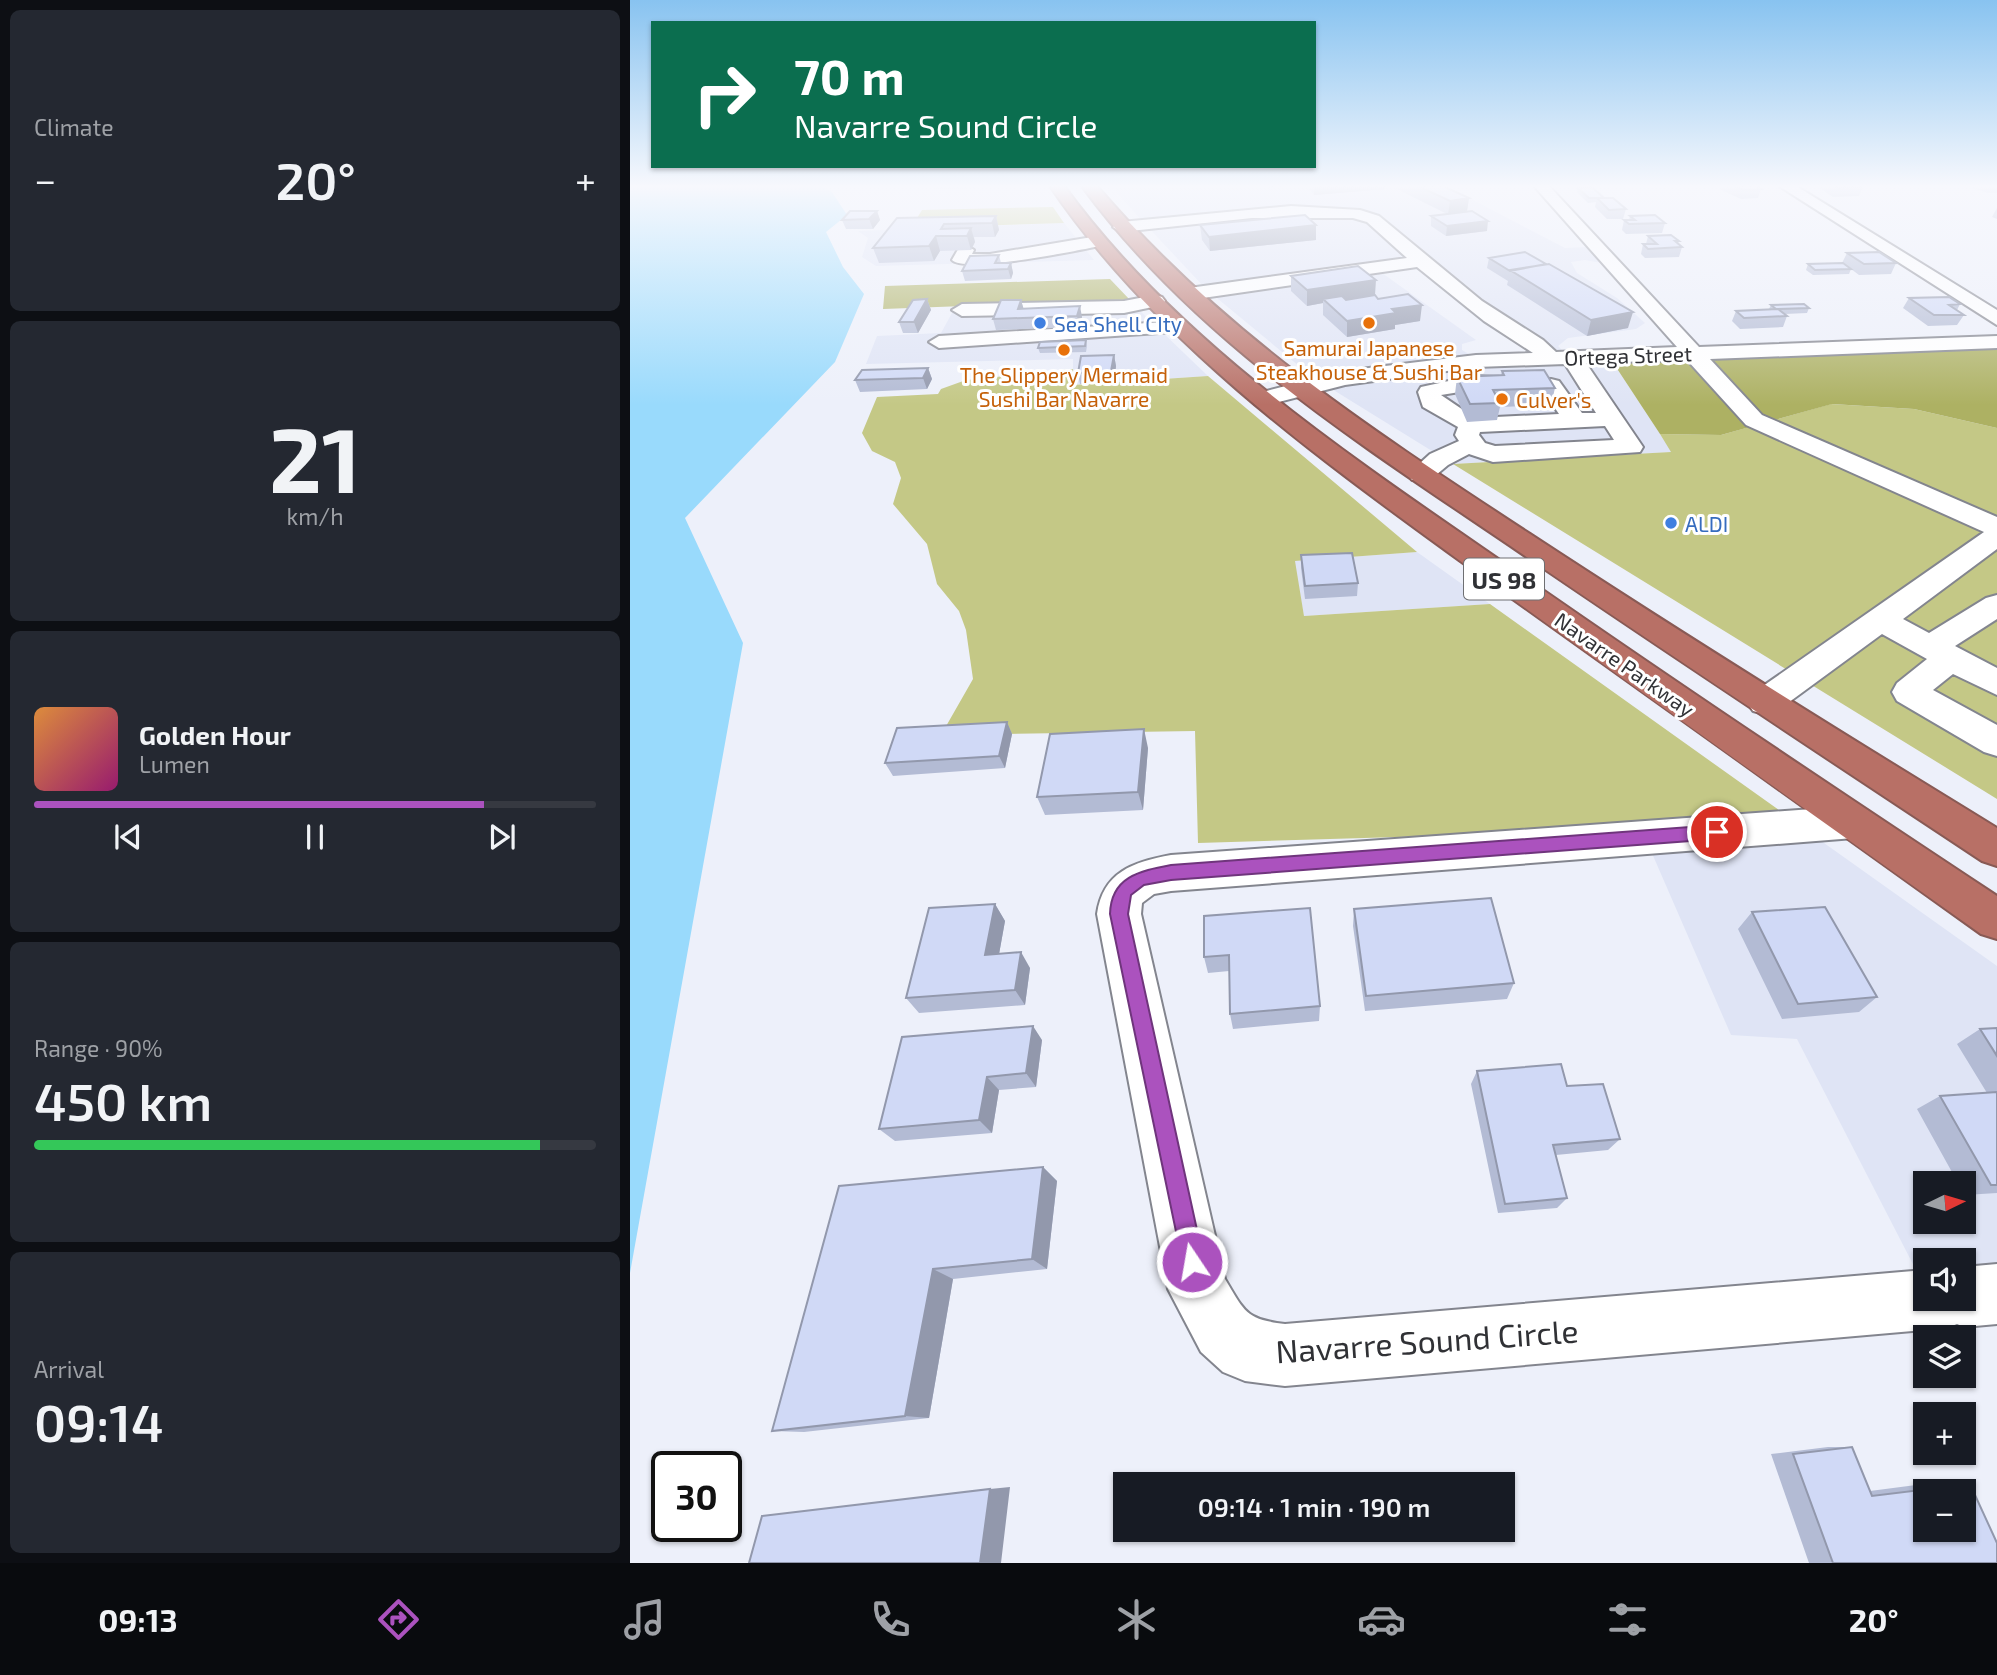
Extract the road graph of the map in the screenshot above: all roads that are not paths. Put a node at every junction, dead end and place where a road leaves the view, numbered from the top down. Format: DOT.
graph roads {
  1 [pos="1127,259"];
  2 [pos="1143,259"];
  3 [pos="1418,259"];
  4 [pos="1607,259"];
  5 [pos="1902,259"];
  6 [pos="1420,261"];
  7 [pos="1189,294"];
  8 [pos="1155,302"];
  9 [pos="962,310"];
  10 [pos="1997,319"];
  11 [pos="1181,327"];
  12 [pos="939,342"];
  13 [pos="1997,342"];
  14 [pos="1691,352"];
  15 [pos="1560,357"];
  16 [pos="1302,387"];
  17 [pos="1263,399"];
  18 [pos="1612,419"];
  19 [pos="1576,421"];
  20 [pos="1472,435"];
  21 [pos="1421,474"];
  22 [pos="1997,527"];
  23 [pos="1997,536"];
  24 [pos="1997,605"];
  25 [pos="1880,620"];
  26 [pos="1940,653"];
  27 [pos="1997,683"];
  28 [pos="1765,702"];
  29 [pos="1997,742"];
  30 [pos="1854,822"];
  31 [pos="1997,849"];
  32 [pos="1997,920"];
  33 [pos="1997,1294"];
  34 [pos="1976,1296"];
  35 [pos="1913,1301"];
  1 -- 8 [label="highway, Navarre Parkway / US 98"];
  2 -- 7 [label="highway, Navarre Parkway / US 98"];
  3 -- 6 [label="street"];
  4 -- 14 [label="street"];
  5 -- 10 [label="street"];
  6 -- 7 [label="street"];
  6 -- 15 [label="street"];
  7 -- 16 [label="highway, Navarre Parkway / US 98"];
  8 -- 9 [label="street"];
  8 -- 11 [label="highway, Navarre Parkway / US 98"];
  11 -- 12 [label="street"];
  11 -- 17 [label="highway, Navarre Parkway / US 98"];
  13 -- 14 [label="street, Ortega Street"];
  14 -- 15 [label="street, Ortega Street"];
  14 -- 22 [label="street"];
  15 -- 16 [label="street, Ortega Street"];
  15 -- 18 [label="street"];
  16 -- 17 [label="street, Ortega Street"];
  16 -- 21 [label="highway, Navarre Parkway / US 98"];
  17 -- 30 [label="highway, Navarre Parkway / US 98"];
  18 -- 19 [label="street"];
  18 -- 20 [label="street"];
  19 -- 20 [label="street"];
  19 -- 20 [label="street"];
  20 -- 21 [label="street"];
  21 -- 28 [label="highway, Navarre Parkway / US 98"];
  23 -- 25 [label="street"];
  24 -- 26 [label="street"];
  25 -- 26 [label="street"];
  25 -- 28 [label="street"];
  26 -- 27 [label="street"];
  26 -- 29 [label="street"];
  28 -- 31 [label="highway, Navarre Parkway / US 98"];
  30 -- 32 [label="highway, Navarre Parkway / US 98"];
  30 -- 35 [label="street, Navarre Sound Circle"];
  33 -- 34 [label="street"];
}
